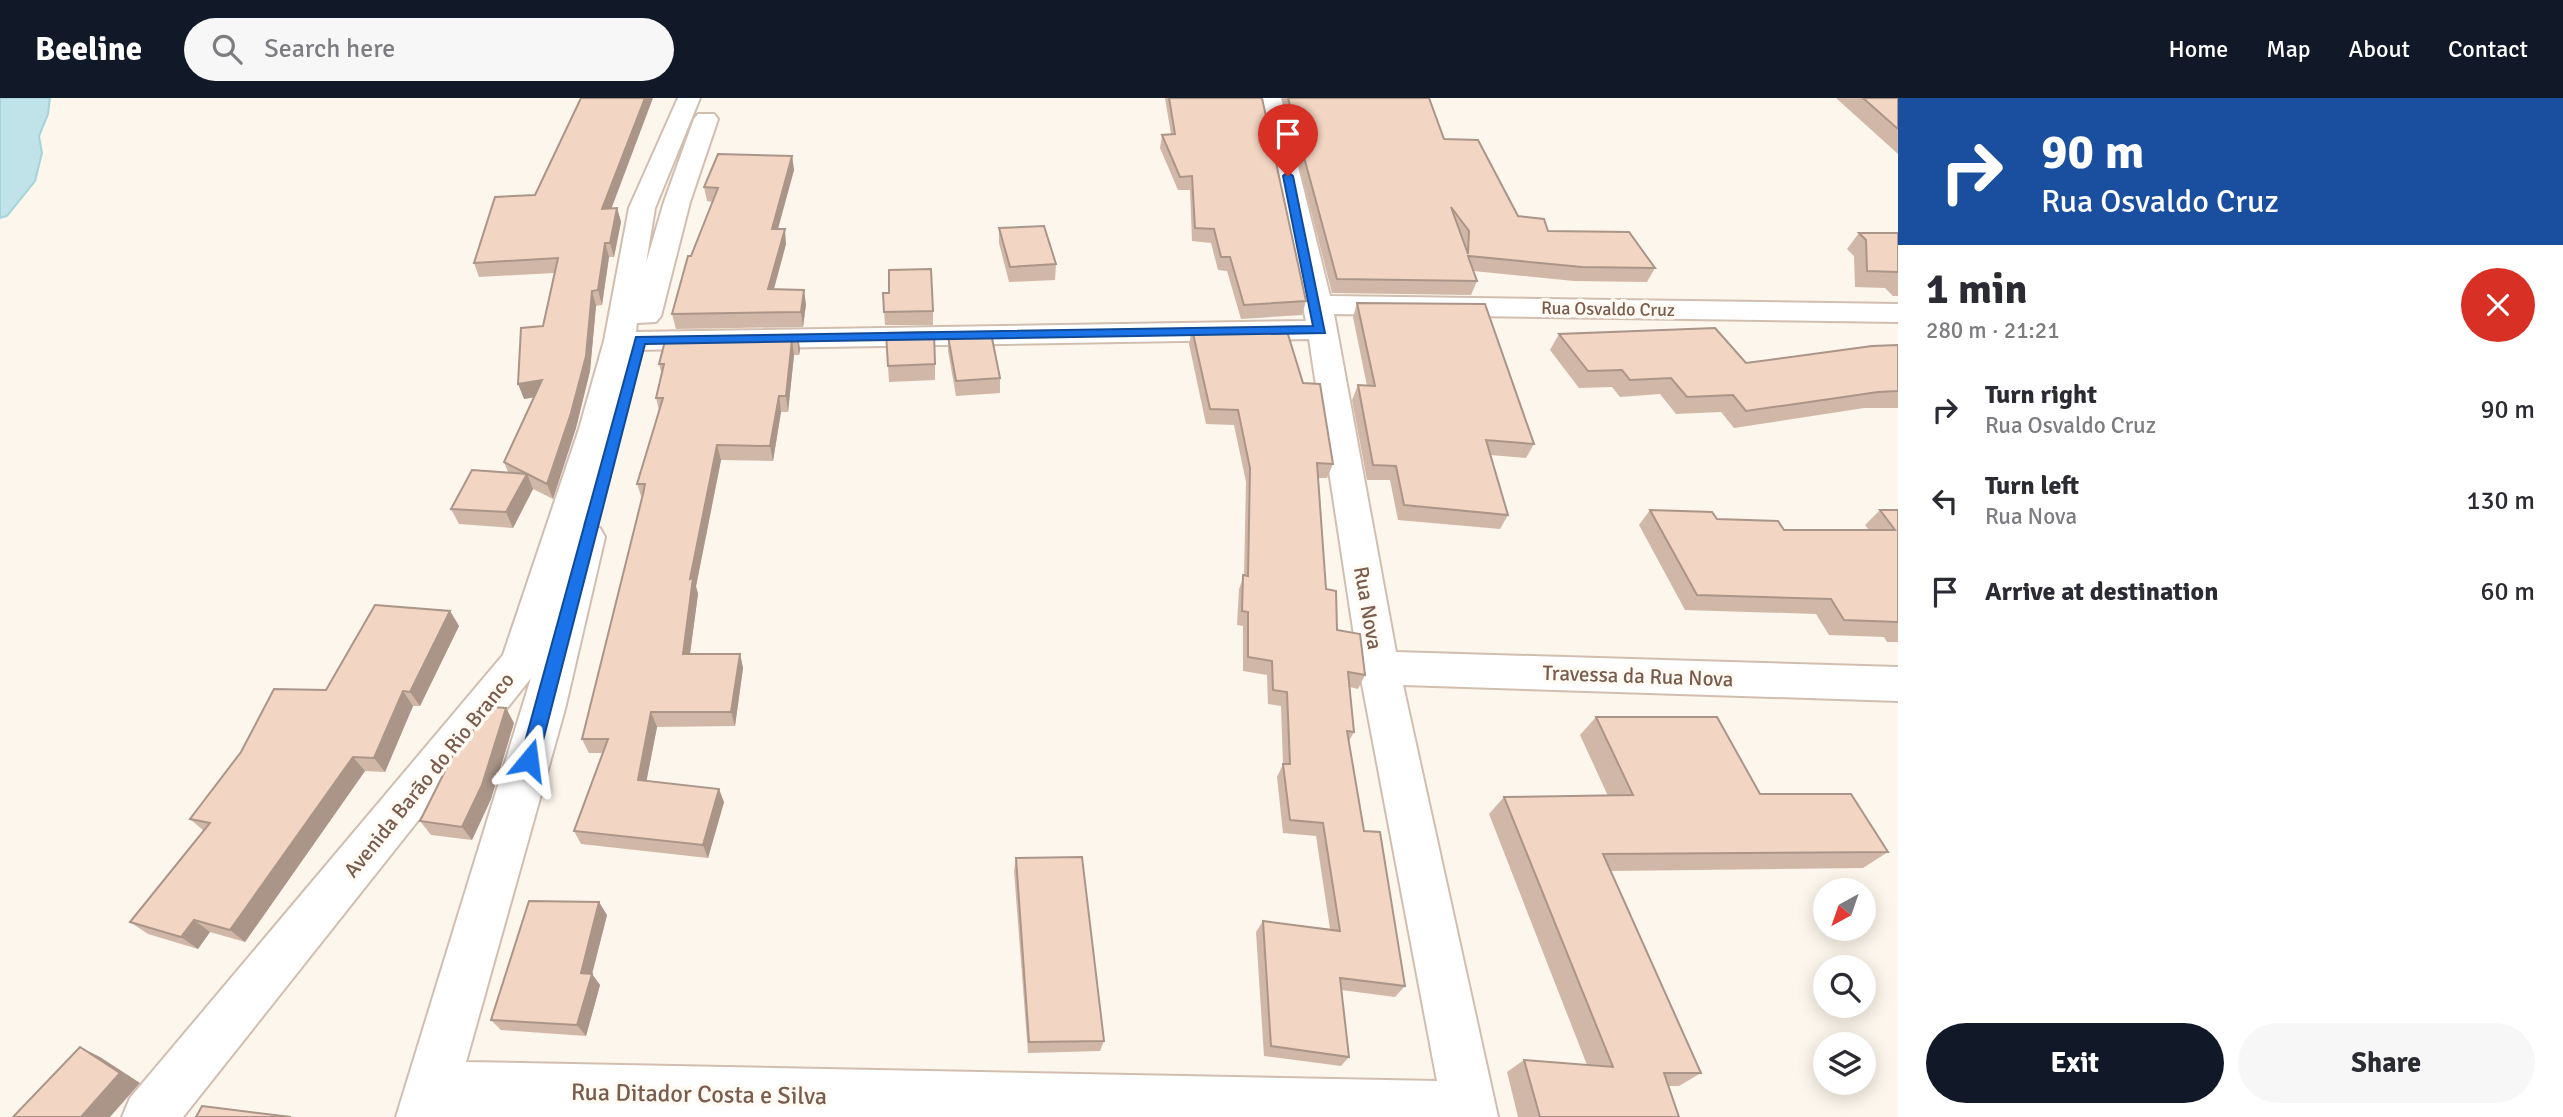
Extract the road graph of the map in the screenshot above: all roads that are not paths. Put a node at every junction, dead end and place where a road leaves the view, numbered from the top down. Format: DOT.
graph roads {
  1 [pos="689,98"];
  2 [pos="714,98"];
  3 [pos="1270,98"];
  4 [pos="1898,313"];
  5 [pos="1319,320"];
  6 [pos="1898,333"];
  7 [pos="630,340"];
  8 [pos="538,661"];
  9 [pos="1379,668"];
  10 [pos="1898,684"];
  11 [pos="428,1103"];
  12 [pos="1470,1113"];
  13 [pos="149,1117"];
  1 -- 7 [label="street, Avenida Barão do Rio Branco"];
  2 -- 7 [label="street, Avenida Barão do Rio Branco"];
  3 -- 5 [label="street, Rua Nova"];
  4 -- 5 [label="street, Rua Osvaldo Cruz"];
  5 -- 6 [label="street, Rua Osvaldo Cruz"];
  5 -- 7 [label="street, Rua Osvaldo Cruz"];
  5 -- 9 [label="street, Rua Nova"];
  7 -- 8 [label="street, Avenida Barão do Rio Branco"];
  8 -- 11 [label="street, Avenida Barão do Rio Branco"];
  8 -- 13 [label="street, Avenida Barão do Rio Branco"];
  9 -- 10 [label="street, Travessa da Rua Nova"];
  9 -- 12 [label="street, Rua Nova"];
  11 -- 12 [label="street, Rua Ditador Costa e Silva"];
}
